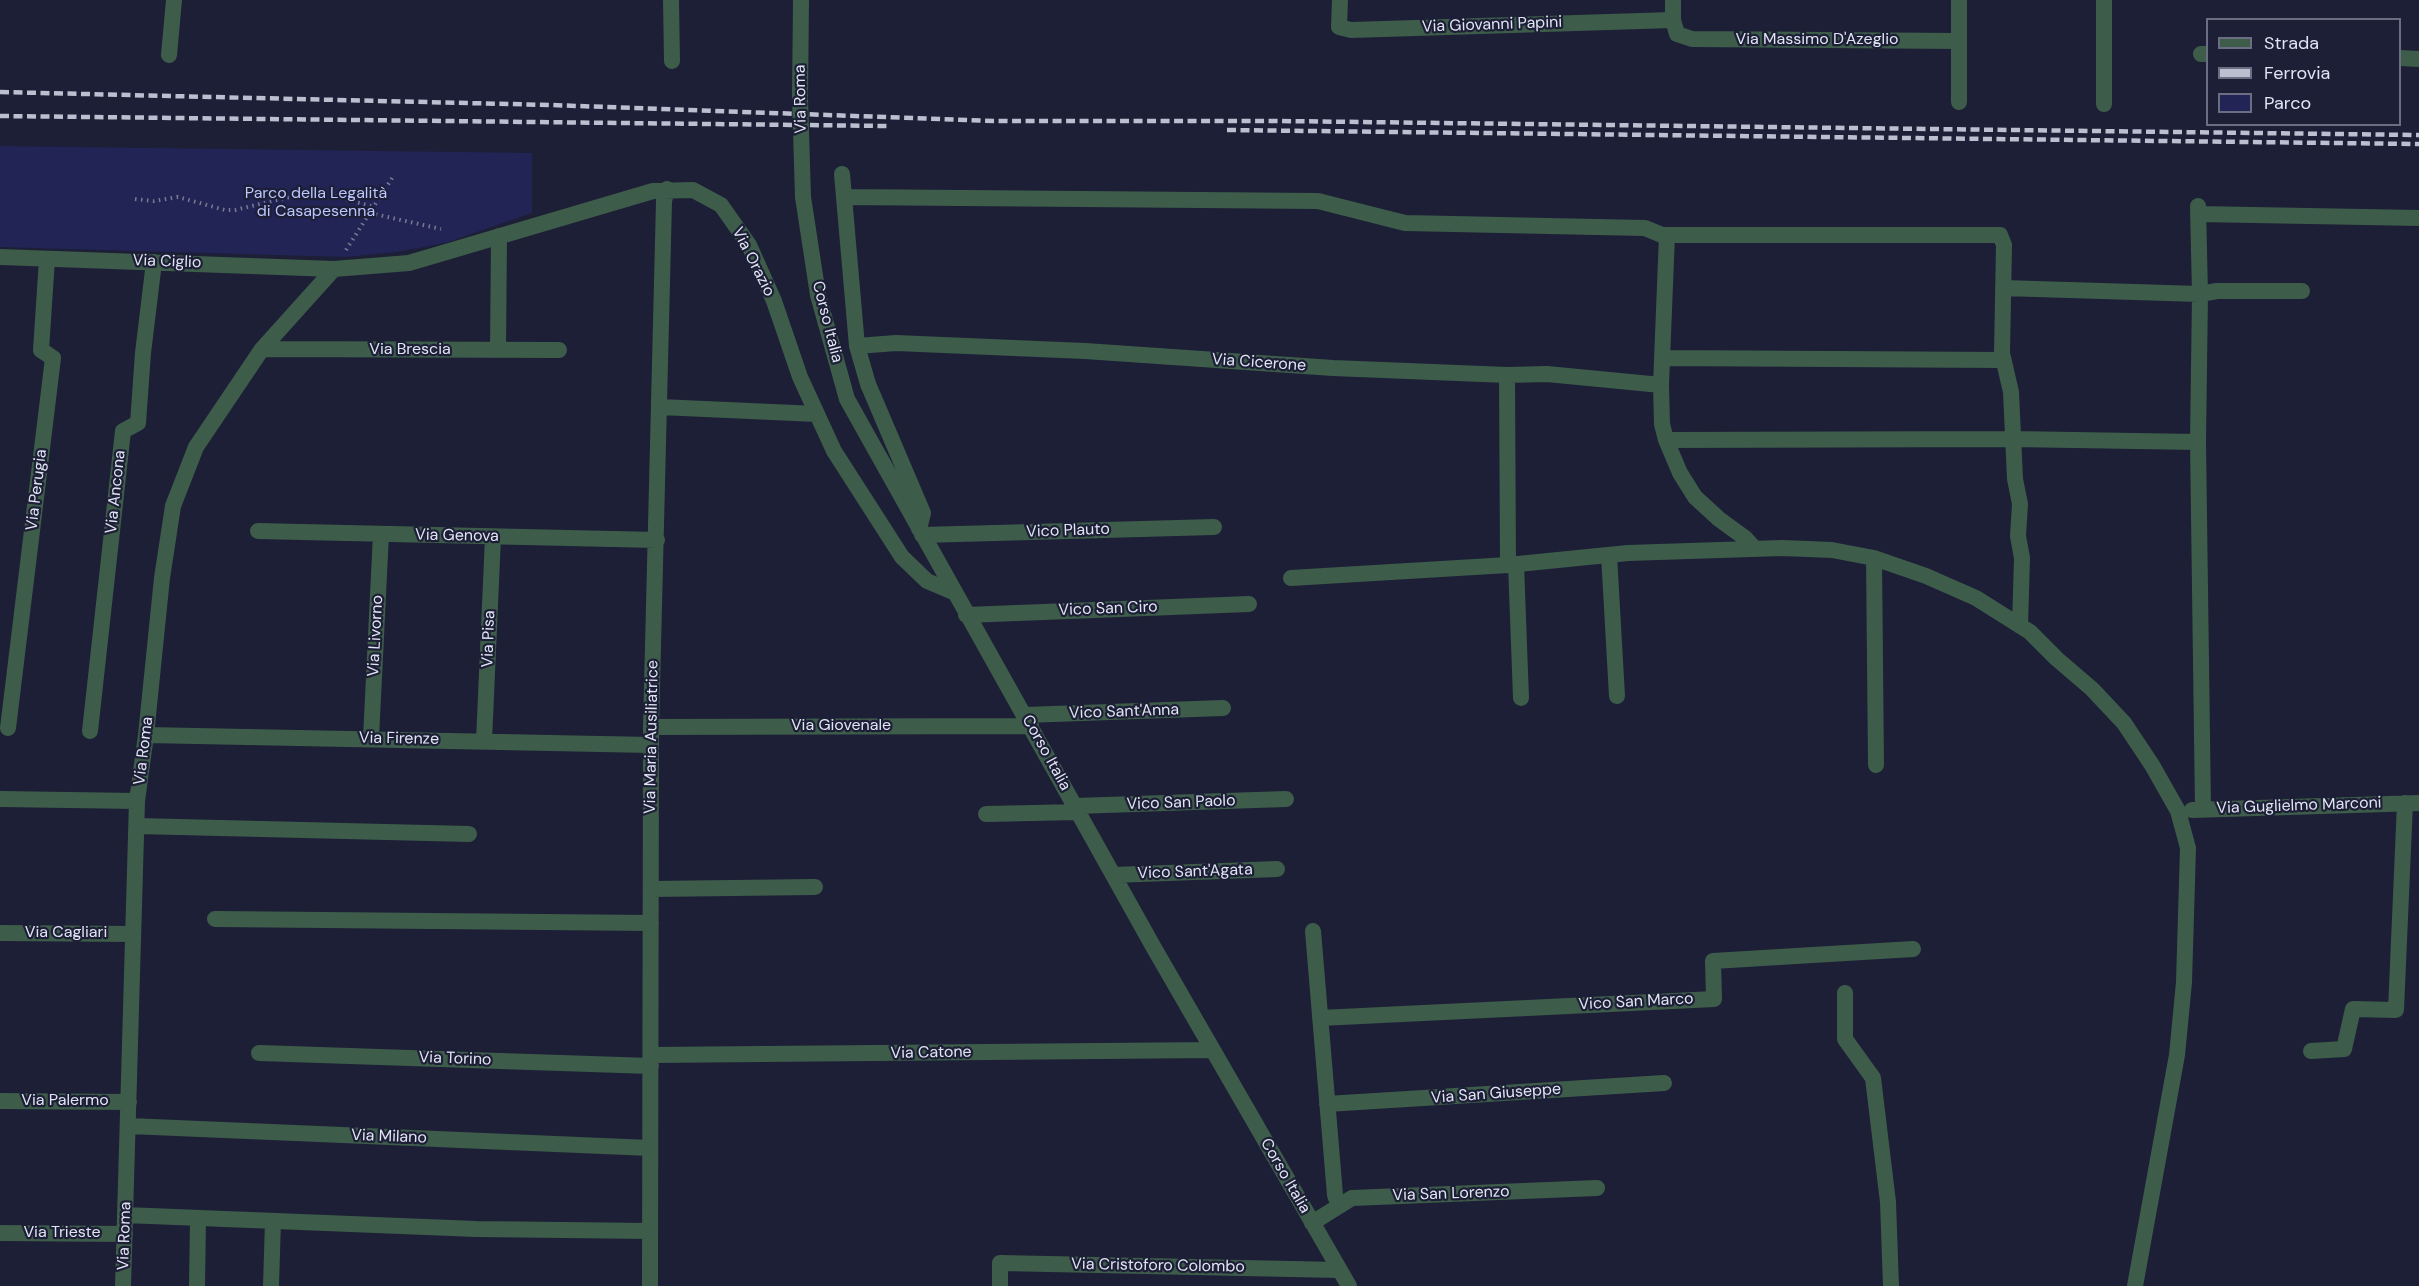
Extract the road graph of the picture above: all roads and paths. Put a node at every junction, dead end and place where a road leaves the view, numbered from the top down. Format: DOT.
graph roads {
  1 [pos="174,0"];
  2 [pos="671,0"];
  3 [pos="801,0"];
  4 [pos="1340,0"];
  5 [pos="1672,0"];
  6 [pos="1959,0"];
  7 [pos="2104,0"];
  8 [pos="1675,27"];
  9 [pos="1959,41"];
  10 [pos="169,55"];
  11 [pos="2401,58"];
  12 [pos="2419,59"];
  13 [pos="672,61"];
  14 [pos="1959,102"];
  15 [pos="2104,104"];
  16 [pos="842,174"];
  17 [pos="394,175"];
  18 [pos="668,189"];
  19 [pos="803,197"];
  20 [pos="844,197"];
  21 [pos="135,199"];
  22 [pos="374,207"];
  23 [pos="370,213"];
  24 [pos="2419,218"];
  25 [pos="441,229"];
  26 [pos="1667,235"];
  27 [pos="499,236"];
  28 [pos="0,257"];
  29 [pos="47,259"];
  30 [pos="154,262"];
  31 [pos="334,269"];
  32 [pos="2003,288"];
  33 [pos="2302,291"];
  34 [pos="2200,294"];
  35 [pos="857,346"];
  36 [pos="262,349"];
  37 [pos="498,350"];
  38 [pos="559,350"];
  39 [pos="1662,358"];
  40 [pos="2003,360"];
  41 [pos="1507,375"];
  42 [pos="1661,385"];
  43 [pos="660,407"];
  44 [pos="817,414"];
  45 [pos="2012,439"];
  46 [pos="1666,440"];
  47 [pos="2198,442"];
  48 [pos="1215,527"];
  49 [pos="258,531"];
  50 [pos="920,532"];
  51 [pos="381,534"];
  52 [pos="493,537"];
  53 [pos="657,540"];
  54 [pos="1755,549"];
  55 [pos="1609,555"];
  56 [pos="1874,558"];
  57 [pos="1512,564"];
  58 [pos="1291,578"];
  59 [pos="953,592"];
  60 [pos="1249,604"];
  61 [pos="966,615"];
  62 [pos="2020,626"];
  63 [pos="1617,696"];
  64 [pos="1521,698"];
  65 [pos="1223,708"];
  66 [pos="1028,721"];
  67 [pos="651,727"];
  68 [pos="8,728"];
  69 [pos="90,731"];
  70 [pos="147,735"];
  71 [pos="370,738"];
  72 [pos="484,741"];
  73 [pos="651,745"];
  74 [pos="1876,765"];
  75 [pos="0,799"];
  76 [pos="1286,799"];
  77 [pos="137,801"];
  78 [pos="2412,803"];
  79 [pos="1077,809"];
  80 [pos="2203,809"];
  81 [pos="2178,811"];
  82 [pos="986,814"];
  83 [pos="137,826"];
  84 [pos="468,834"];
  85 [pos="1278,869"];
  86 [pos="1113,875"];
  87 [pos="815,886"];
  88 [pos="651,889"];
  89 [pos="215,919"];
  90 [pos="651,924"];
  91 [pos="1313,932"];
  92 [pos="0,933"];
  93 [pos="133,934"];
  94 [pos="1913,949"];
  95 [pos="1845,993"];
  96 [pos="1320,1018"];
  97 [pos="1212,1050"];
  98 [pos="2311,1051"];
  99 [pos="259,1053"];
  100 [pos="651,1060"];
  101 [pos="1664,1083"];
  102 [pos="0,1101"];
  103 [pos="129,1102"];
  104 [pos="1328,1104"];
  105 [pos="129,1126"];
  106 [pos="650,1148"];
  107 [pos="1597,1188"];
  108 [pos="1339,1206"];
  109 [pos="126,1215"];
  110 [pos="198,1219"];
  111 [pos="273,1221"];
  112 [pos="1312,1223"];
  113 [pos="650,1231"];
  114 [pos="0,1233"];
  115 [pos="125,1234"];
  116 [pos="1339,1269"];
  117 [pos="123,1286"];
  118 [pos="197,1286"];
  119 [pos="271,1286"];
  120 [pos="650,1286"];
  121 [pos="1000,1286"];
  122 [pos="1349,1286"];
  123 [pos="1891,1286"];
  124 [pos="2135,1286"];
  1 -- 10 [label="street"];
  2 -- 13 [label="street"];
  3 -- 19 [label="street, Via Roma, bridge"];
  4 -- 8 [label="street, Via Giovanni Papini"];
  5 -- 8 [label="street"];
  6 -- 9 [label="street"];
  7 -- 15 [label="street"];
  8 -- 9 [label="street, Via Massimo D'Azeglio"];
  9 -- 14 [label="street"];
  11 -- 12 [label="street"];
  16 -- 20 [label="street"];
  17 -- 22 [label="path"];
  18 -- 27 [label="street, Via Orazio"];
  18 -- 43 [label="street, Via Maria Ausiliatrice"];
  18 -- 44 [label="street, Via Orazio"];
  19 -- 50 [label="street, Corso Italia"];
  20 -- 26 [label="street"];
  20 -- 35 [label="street"];
  21 -- 22 [label="path"];
  22 -- 23 [label="path"];
  23 -- 25 [label="path"];
  23 -- 31 [label="path"];
  24 -- 34 [label="street"];
  26 -- 32 [label="street"];
  26 -- 39 [label="street"];
  27 -- 31 [label="street, Via Orazio"];
  27 -- 37 [label="street"];
  28 -- 29 [label="street, Via Ciglio"];
  29 -- 30 [label="street, Via Ciglio"];
  29 -- 68 [label="street, Via Perugia"];
  30 -- 31 [label="street, Via Ciglio"];
  30 -- 69 [label="street, Via Ancona"];
  31 -- 36 [label="street, Via Roma"];
  32 -- 34 [label="street"];
  32 -- 40 [label="street"];
  33 -- 34 [label="street"];
  34 -- 47 [label="street"];
  35 -- 41 [label="street, Via Cicerone"];
  35 -- 50 [label="street"];
  36 -- 37 [label="street, Via Brescia"];
  36 -- 70 [label="street, Via Roma"];
  37 -- 38 [label="street, Via Brescia"];
  39 -- 40 [label="street"];
  39 -- 42 [label="street"];
  40 -- 45 [label="street"];
  41 -- 42 [label="street, Via Cicerone"];
  41 -- 57 [label="street"];
  42 -- 46 [label="street"];
  43 -- 44 [label="street"];
  43 -- 53 [label="street, Via Maria Ausiliatrice"];
  44 -- 59 [label="street, Via Orazio"];
  45 -- 46 [label="street"];
  45 -- 47 [label="street"];
  45 -- 62 [label="street"];
  46 -- 54 [label="street"];
  47 -- 80 [label="street"];
  48 -- 50 [label="street, Vico Plauto"];
  49 -- 51 [label="street, Via Genova"];
  50 -- 59 [label="street, Corso Italia"];
  51 -- 52 [label="street, Via Genova"];
  51 -- 71 [label="street, Via Livorno"];
  52 -- 53 [label="street, Via Genova"];
  52 -- 72 [label="street, Via Pisa"];
  53 -- 67 [label="street, Via Maria Ausiliatrice"];
  54 -- 55 [label="street"];
  54 -- 56 [label="street"];
  55 -- 57 [label="street"];
  55 -- 63 [label="street"];
  56 -- 62 [label="street"];
  56 -- 74 [label="street"];
  57 -- 58 [label="street"];
  57 -- 64 [label="street"];
  59 -- 61 [label="street, Corso Italia"];
  60 -- 61 [label="street, Vico San Ciro"];
  61 -- 66 [label="street, Corso Italia"];
  62 -- 81 [label="street"];
  65 -- 66 [label="street, Vico Sant'Anna"];
  66 -- 67 [label="street, Via Giovenale"];
  66 -- 79 [label="street, Corso Italia"];
  67 -- 73 [label="street, Via Maria Ausiliatrice"];
  70 -- 71 [label="street, Via Firenze"];
  70 -- 77 [label="street, Via Roma"];
  71 -- 72 [label="street, Via Firenze"];
  72 -- 73 [label="street, Via Firenze"];
  73 -- 88 [label="street, Via Maria Ausiliatrice"];
  75 -- 77 [label="street"];
  76 -- 79 [label="street, Vico San Paolo"];
  77 -- 83 [label="street, Via Roma"];
  78 -- 80 [label="street, Via Guglielmo Marconi"];
  78 -- 98 [label="street"];
  79 -- 82 [label="street, Vico San Paolo"];
  79 -- 86 [label="street, Corso Italia"];
  80 -- 81 [label="street, Via Guglielmo Marconi"];
  81 -- 124 [label="street"];
  83 -- 84 [label="street"];
  83 -- 93 [label="street, Via Roma"];
  85 -- 86 [label="street, Vico Sant'Agata"];
  86 -- 97 [label="street, Corso Italia"];
  87 -- 88 [label="street"];
  88 -- 90 [label="street, Via Maria Ausiliatrice"];
  89 -- 90 [label="street"];
  90 -- 100 [label="street, Via Maria Ausiliatrice"];
  91 -- 96 [label="street"];
  92 -- 93 [label="street, Via Cagliari"];
  93 -- 103 [label="street, Via Roma"];
  94 -- 96 [label="street, Vico San Marco"];
  95 -- 123 [label="street"];
  96 -- 104 [label="street"];
  97 -- 100 [label="street, Via Catone"];
  97 -- 112 [label="street, Corso Italia"];
  99 -- 100 [label="street, Via Torino"];
  100 -- 106 [label="street, Via Maria Ausiliatrice"];
  101 -- 104 [label="street, Via San Giuseppe"];
  102 -- 103 [label="street, Via Palermo"];
  103 -- 105 [label="street, Via Roma"];
  104 -- 108 [label="street"];
  105 -- 106 [label="street, Via Milano"];
  105 -- 109 [label="street, Via Roma"];
  106 -- 113 [label="street, Via Maria Ausiliatrice"];
  107 -- 108 [label="street, Via San Lorenzo"];
  108 -- 112 [label="street, Via San Lorenzo"];
  109 -- 110 [label="street"];
  109 -- 115 [label="street, Via Roma"];
  110 -- 111 [label="street"];
  110 -- 118 [label="street"];
  111 -- 113 [label="street"];
  111 -- 119 [label="street"];
  112 -- 116 [label="street, Corso Italia"];
  113 -- 120 [label="street, Via Maria Ausiliatrice"];
  114 -- 115 [label="street, Via Trieste"];
  115 -- 117 [label="street, Via Roma"];
  116 -- 121 [label="street, Via Cristoforo Colombo"];
  116 -- 122 [label="street, Corso Italia"];
}
